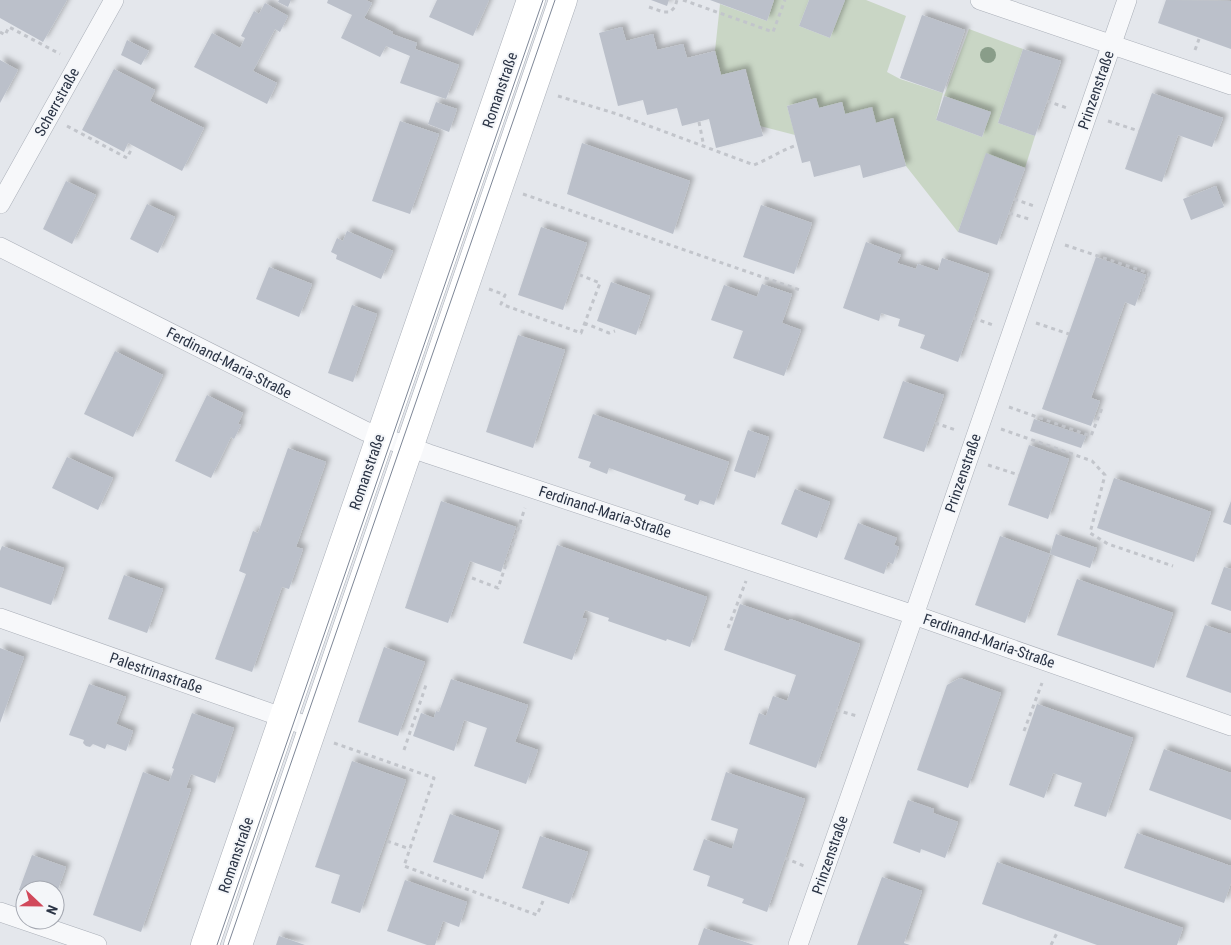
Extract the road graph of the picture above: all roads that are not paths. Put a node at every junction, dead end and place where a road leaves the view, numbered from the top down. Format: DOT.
graph roads {
  1 [pos="114,0"];
  2 [pos="530,0"];
  3 [pos="563,0"];
  4 [pos="980,0"];
  5 [pos="1127,0"];
  6 [pos="1111,44"];
  7 [pos="1231,85"];
  8 [pos="0,204"];
  9 [pos="0,247"];
  10 [pos="379,437"];
  11 [pos="409,447"];
  12 [pos="914,615"];
  13 [pos="0,618"];
  14 [pos="284,717"];
  15 [pos="1231,726"];
  16 [pos="312,731"];
  17 [pos="0,912"];
  18 [pos="97,945"];
  19 [pos="205,945"];
  20 [pos="238,945"];
  21 [pos="798,945"];
  1 -- 8 [label="street, Scherrstraße"];
  2 -- 10 [label="main road, Romanstraße"];
  3 -- 11 [label="main road, Romanstraße"];
  4 -- 6 [label="street"];
  5 -- 6 [label="street, Prinzenstraße"];
  6 -- 7 [label="street"];
  6 -- 12 [label="street, Prinzenstraße"];
  9 -- 10 [label="street, Ferdinand-Maria-Straße"];
  10 -- 11 [label="street, Ferdinand-Maria-Straße"];
  10 -- 14 [label="main road, Romanstraße"];
  11 -- 12 [label="street, Ferdinand-Maria-Straße"];
  11 -- 16 [label="main road, Romanstraße"];
  12 -- 15 [label="street, Ferdinand-Maria-Straße"];
  12 -- 21 [label="street, Prinzenstraße"];
  13 -- 14 [label="street, Palestrinastraße"];
  14 -- 16 [label="street, Palestrinastraße"];
  14 -- 19 [label="main road, Romanstraße"];
  16 -- 20 [label="main road, Romanstraße"];
  17 -- 18 [label="street"];
}
